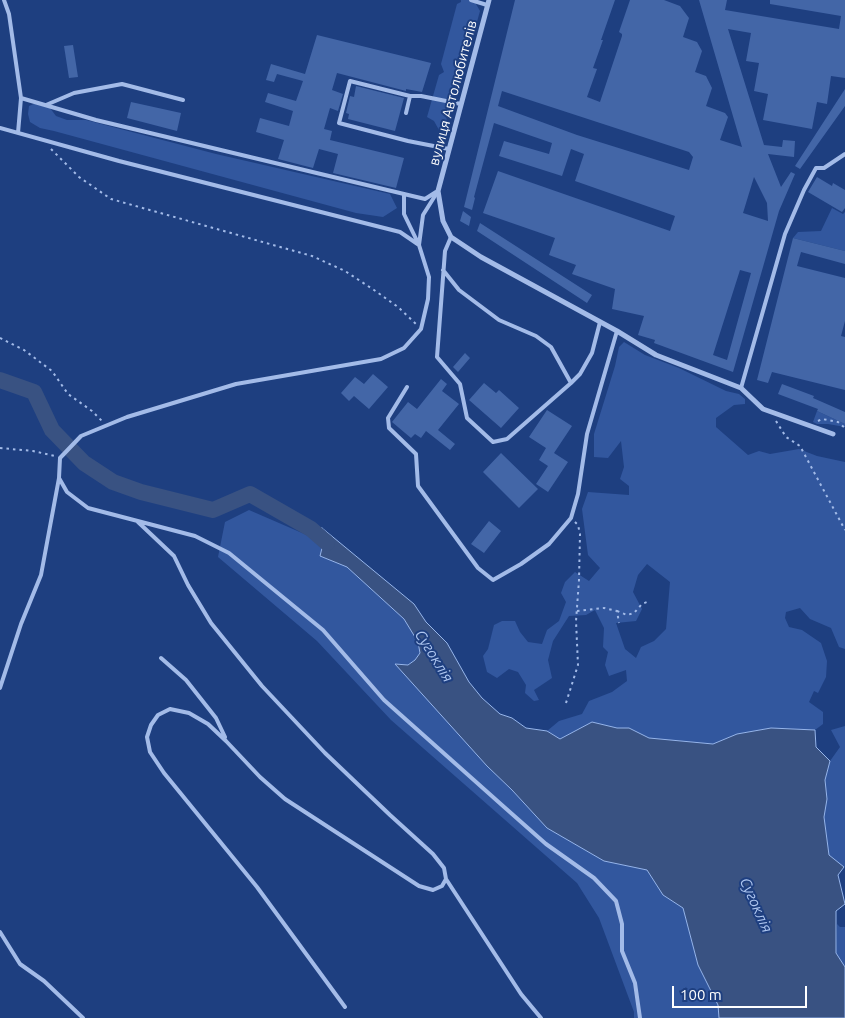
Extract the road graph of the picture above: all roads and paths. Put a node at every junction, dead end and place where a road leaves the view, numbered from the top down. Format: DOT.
graph roads {
  1 [pos="4,0"];
  2 [pos="471,0"];
  3 [pos="488,3"];
  4 [pos="410,96"];
  5 [pos="21,98"];
  6 [pos="183,100"];
  7 [pos="461,104"];
  8 [pos="46,105"];
  9 [pos="406,113"];
  10 [pos="0,128"];
  11 [pos="18,133"];
  12 [pos="43,140"];
  13 [pos="449,149"];
  14 [pos="845,154"];
  15 [pos="438,191"];
  16 [pos="404,194"];
  17 [pos="451,236"];
  18 [pos="419,245"];
  19 [pos="444,270"];
  20 [pos="600,322"];
  21 [pos="421,329"];
  22 [pos="617,331"];
  23 [pos="0,338"];
  24 [pos="571,383"];
  25 [pos="407,387"];
  26 [pos="742,388"];
  27 [pos="776,421"];
  28 [pos="106,425"];
  29 [pos="810,426"];
  30 [pos="845,428"];
  31 [pos="833,434"];
  32 [pos="0,448"];
  33 [pos="62,456"];
  34 [pos="58,478"];
  35 [pos="570,518"];
  36 [pos="136,521"];
  37 [pos="845,530"];
  38 [pos="647,602"];
  39 [pos="577,611"];
  40 [pos="617,611"];
  41 [pos="619,623"];
  42 [pos="161,658"];
  43 [pos="0,688"];
  44 [pos="566,703"];
  45 [pos="226,740"];
  46 [pos="446,879"];
  47 [pos="0,932"];
  48 [pos="345,1007"];
  49 [pos="83,1018"];
  50 [pos="541,1018"];
  51 [pos="640,1018"];
  1 -- 5 [label="lane"];
  2 -- 3 [label="lane"];
  3 -- 7 [label="street, вулиця Автолюбителів"];
  4 -- 7 [label="lane"];
  4 -- 9 [label="lane"];
  4 -- 13 [label="lane"];
  5 -- 8 [label="lane"];
  5 -- 11 [label="lane"];
  6 -- 8 [label="lane"];
  7 -- 13 [label="street, вулиця Автолюбителів"];
  8 -- 16 [label="lane"];
  10 -- 11 [label="lane"];
  11 -- 12 [label="lane"];
  12 -- 18 [label="lane"];
  12 -- 21 [label="path"];
  13 -- 15 [label="street, вулиця Автолюбителів"];
  14 -- 26 [label="lane"];
  15 -- 16 [label="lane"];
  15 -- 17 [label="street"];
  15 -- 18 [label="lane"];
  16 -- 18 [label="lane"];
  17 -- 19 [label="lane"];
  17 -- 20 [label="street"];
  18 -- 21 [label="lane"];
  19 -- 24 [label="lane"];
  19 -- 24 [label="lane"];
  20 -- 22 [label="street"];
  20 -- 24 [label="lane"];
  21 -- 28 [label="lane"];
  22 -- 26 [label="street"];
  22 -- 35 [label="lane"];
  23 -- 28 [label="path"];
  25 -- 35 [label="lane"];
  26 -- 29 [label="street"];
  27 -- 37 [label="path"];
  28 -- 33 [label="lane"];
  29 -- 30 [label="path"];
  29 -- 31 [label="street"];
  32 -- 33 [label="path"];
  33 -- 34 [label="lane"];
  34 -- 36 [label="lane"];
  34 -- 43 [label="lane"];
  35 -- 39 [label="path"];
  36 -- 46 [label="lane"];
  36 -- 51 [label="lane"];
  38 -- 40 [label="path"];
  39 -- 40 [label="path"];
  39 -- 44 [label="path"];
  40 -- 41 [label="path"];
  42 -- 45 [label="lane"];
  45 -- 46 [label="lane"];
  45 -- 48 [label="lane"];
  46 -- 50 [label="lane"];
  47 -- 49 [label="lane"];
}
